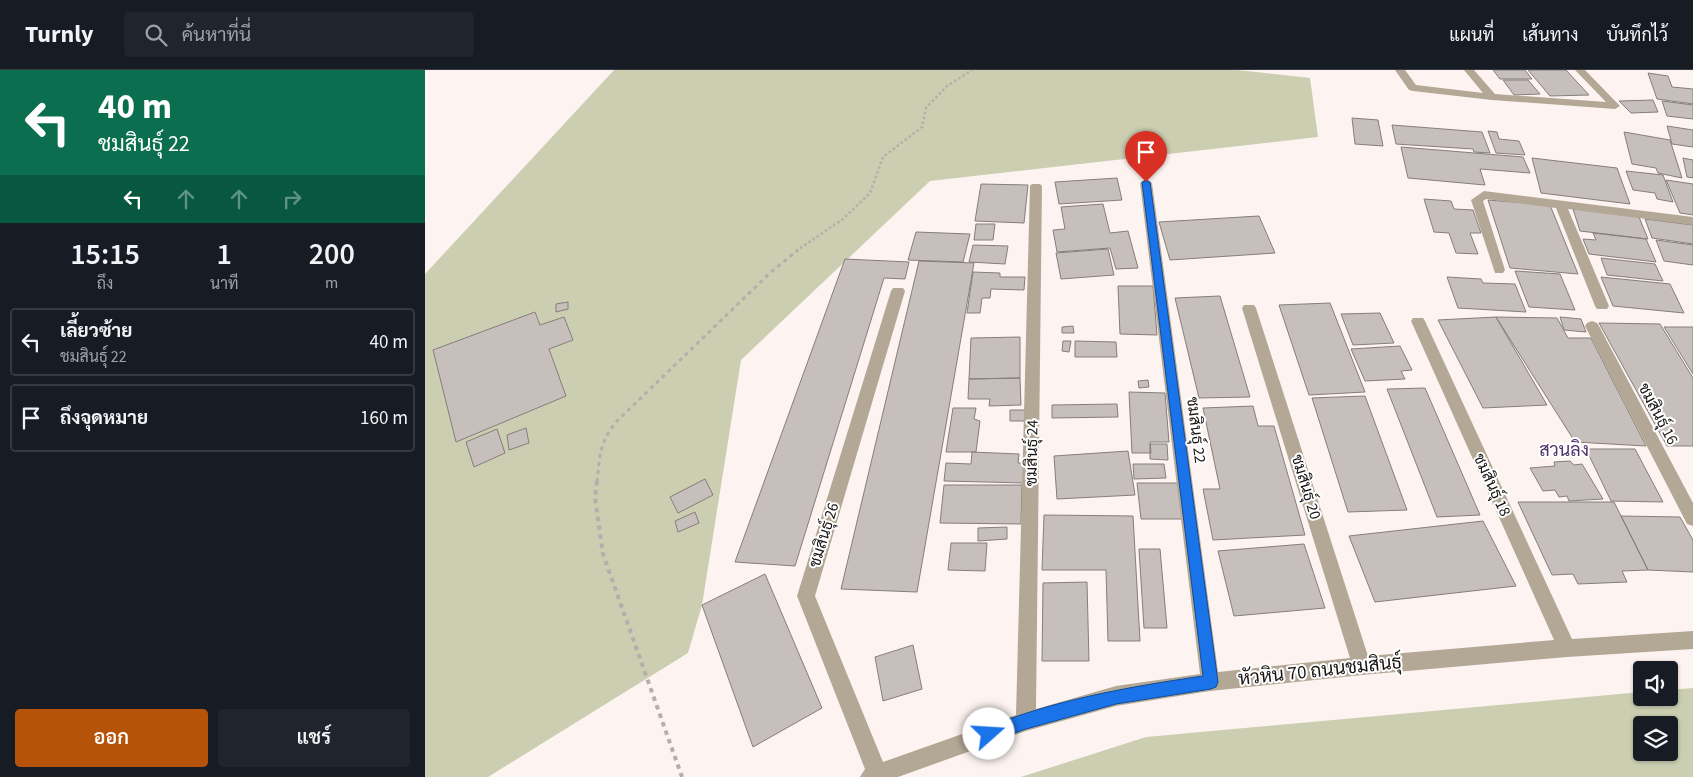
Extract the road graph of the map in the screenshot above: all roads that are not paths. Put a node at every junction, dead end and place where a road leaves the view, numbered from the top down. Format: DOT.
graph roads {
  1 [pos="1400,70"];
  2 [pos="1469,70"];
  3 [pos="1580,70"];
  4 [pos="1492,97"];
  5 [pos="1146,182"];
  6 [pos="1036,186"];
  7 [pos="1560,204"];
  8 [pos="1693,221"];
  9 [pos="1499,270"];
  10 [pos="898,291"];
  11 [pos="1602,306"];
  12 [pos="1249,308"];
  13 [pos="1418,321"];
  14 [pos="1591,326"];
  15 [pos="1693,519"];
  16 [pos="1693,640"];
  17 [pos="1567,648"];
  18 [pos="1362,666"];
  19 [pos="1211,682"];
  20 [pos="1026,721"];
  21 [pos="873,775"];
  1 -- 4 [label="street"];
  2 -- 4 [label="street"];
  3 -- 4 [label="street"];
  5 -- 19 [label="street, ชมสินธุ์ 22"];
  6 -- 20 [label="street, ชมสินธุ์ 24"];
  7 -- 8 [label="street"];
  7 -- 9 [label="street"];
  7 -- 11 [label="street"];
  10 -- 21 [label="street, ชมสินธุ์ 26"];
  12 -- 18 [label="street, ชมสินธุ์ 20"];
  13 -- 17 [label="street, ชมสินธุ์ 18"];
  14 -- 15 [label="street, ชมสินธุ์ 16"];
  16 -- 17 [label="street, หัวหิน 70 ถนนชมสินธุ์"];
  17 -- 18 [label="street, หัวหิน 70 ถนนชมสินธุ์"];
  18 -- 19 [label="street, หัวหิน 70 ถนนชมสินธุ์"];
  19 -- 20 [label="street, หัวหิน 70 ถนนชมสินธุ์"];
  20 -- 21 [label="street, หัวหิน 70 ถนนชมสินธุ์"];
}
